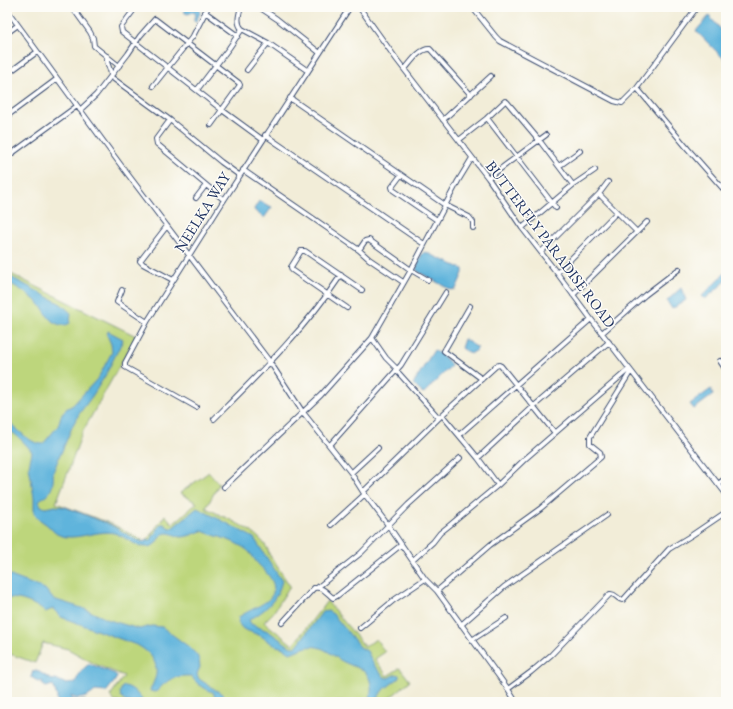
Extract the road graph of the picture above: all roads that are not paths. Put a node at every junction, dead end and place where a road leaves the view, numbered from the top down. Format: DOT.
graph roads {
  1 [pos="72,7"];
  2 [pos="136,7"];
  3 [pos="208,7"];
  4 [pos="241,7"];
  5 [pos="259,7"];
  6 [pos="350,7"];
  7 [pos="359,7"];
  8 [pos="472,7"];
  9 [pos="696,7"];
  10 [pos="7,10"];
  11 [pos="205,12"];
  12 [pos="18,25"];
  13 [pos="242,29"];
  14 [pos="7,33"];
  15 [pos="238,36"];
  16 [pos="136,43"];
  17 [pos="187,43"];
  18 [pos="268,43"];
  19 [pos="37,52"];
  20 [pos="320,53"];
  21 [pos="107,56"];
  22 [pos="216,65"];
  23 [pos="119,66"];
  24 [pos="168,68"];
  25 [pos="405,69"];
  26 [pos="247,70"];
  27 [pos="308,70"];
  28 [pos="7,74"];
  29 [pos="491,76"];
  30 [pos="111,77"];
  31 [pos="57,80"];
  32 [pos="153,86"];
  33 [pos="637,88"];
  34 [pos="197,90"];
  35 [pos="471,95"];
  36 [pos="290,98"];
  37 [pos="77,106"];
  38 [pos="80,110"];
  39 [pos="222,110"];
  40 [pos="7,116"];
  41 [pos="487,118"];
  42 [pos="170,120"];
  43 [pos="443,120"];
  44 [pos="211,125"];
  45 [pos="265,135"];
  46 [pos="546,135"];
  47 [pos="263,140"];
  48 [pos="459,140"];
  49 [pos="539,140"];
  50 [pos="7,148"];
  51 [pos="580,151"];
  52 [pos="11,154"];
  53 [pos="7,157"];
  54 [pos="517,157"];
  55 [pos="472,158"];
  56 [pos="558,166"];
  57 [pos="243,170"];
  58 [pos="595,170"];
  59 [pos="239,175"];
  60 [pos="401,175"];
  61 [pos="488,178"];
  62 [pos="608,182"];
  63 [pos="206,185"];
  64 [pos="573,185"];
  65 [pos="726,192"];
  66 [pos="599,194"];
  67 [pos="196,198"];
  68 [pos="224,200"];
  69 [pos="551,202"];
  70 [pos="445,205"];
  71 [pos="556,208"];
  72 [pos="617,212"];
  73 [pos="437,220"];
  74 [pos="647,222"];
  75 [pos="167,226"];
  76 [pos="473,228"];
  77 [pos="522,228"];
  78 [pos="637,232"];
  79 [pos="424,244"];
  80 [pos="359,250"];
  81 [pos="541,252"];
  82 [pos="189,255"];
  83 [pos="680,269"];
  84 [pos="411,270"];
  85 [pos="557,273"];
  86 [pos="341,275"];
  87 [pos="173,280"];
  88 [pos="428,280"];
  89 [pos="404,282"];
  90 [pos="122,290"];
  91 [pos="362,290"];
  92 [pos="446,292"];
  93 [pos="573,294"];
  94 [pos="328,295"];
  95 [pos="470,306"];
  96 [pos="347,308"];
  97 [pos="591,319"];
  98 [pos="147,322"];
  99 [pos="602,333"];
  100 [pos="372,338"];
  101 [pos="609,342"];
  102 [pos="720,361"];
  103 [pos="270,362"];
  104 [pos="396,370"];
  105 [pos="630,370"];
  106 [pos="726,370"];
  107 [pos="482,379"];
  108 [pos="516,385"];
  109 [pos="534,406"];
  110 [pos="196,407"];
  111 [pos="302,411"];
  112 [pos="440,417"];
  113 [pos="214,420"];
  114 [pos="555,433"];
  115 [pos="459,436"];
  116 [pos="330,445"];
  117 [pos="378,448"];
  118 [pos="460,458"];
  119 [pos="478,458"];
  120 [pos="351,473"];
  121 [pos="726,478"];
  122 [pos="718,484"];
  123 [pos="498,485"];
  124 [pos="224,487"];
  125 [pos="364,493"];
  126 [pos="726,494"];
  127 [pos="726,512"];
  128 [pos="607,515"];
  129 [pos="331,525"];
  130 [pos="388,525"];
  131 [pos="401,544"];
  132 [pos="413,560"];
  133 [pos="425,579"];
  134 [pos="318,587"];
  135 [pos="437,591"];
  136 [pos="506,618"];
  137 [pos="282,624"];
  138 [pos="461,625"];
  139 [pos="360,628"];
  140 [pos="472,640"];
  141 [pos="508,688"];
  142 [pos="516,702"];
  1 -- 21 [label="street"];
  2 -- 16 [label="street"];
  3 -- 11 [label="street"];
  4 -- 13 [label="street"];
  5 -- 20 [label="street"];
  6 -- 20 [label="street, NEELKA WAY"];
  7 -- 25 [label="street, BUTTERFLY PARADISE ROAD"];
  8 -- 33 [label="street"];
  9 -- 33 [label="street"];
  10 -- 12 [label="street"];
  11 -- 15 [label="street"];
  11 -- 17 [label="street"];
  12 -- 14 [label="street"];
  12 -- 19 [label="street"];
  13 -- 15 [label="street"];
  13 -- 18 [label="street"];
  15 -- 22 [label="street"];
  16 -- 17 [label="street"];
  16 -- 23 [label="street"];
  16 -- 24 [label="street"];
  17 -- 22 [label="street"];
  17 -- 24 [label="street"];
  18 -- 26 [label="street"];
  18 -- 27 [label="street"];
  19 -- 28 [label="street"];
  19 -- 31 [label="street"];
  20 -- 27 [label="street, NEELKA WAY"];
  21 -- 23 [label="street"];
  21 -- 30 [label="street"];
  22 -- 34 [label="street"];
  22 -- 39 [label="street"];
  23 -- 30 [label="street"];
  24 -- 32 [label="street"];
  24 -- 34 [label="street"];
  25 -- 35 [label="street"];
  25 -- 43 [label="street, BUTTERFLY PARADISE ROAD"];
  27 -- 36 [label="street, NEELKA WAY"];
  29 -- 35 [label="street"];
  30 -- 38 [label="street"];
  30 -- 42 [label="street"];
  31 -- 37 [label="street"];
  31 -- 40 [label="street"];
  33 -- 65 [label="street"];
  34 -- 39 [label="street"];
  35 -- 43 [label="street"];
  36 -- 45 [label="street, NEELKA WAY"];
  36 -- 60 [label="street"];
  37 -- 38 [label="street"];
  37 -- 52 [label="street"];
  38 -- 75 [label="street"];
  39 -- 44 [label="street"];
  39 -- 47 [label="street"];
  41 -- 48 [label="street"];
  41 -- 49 [label="street"];
  41 -- 54 [label="street"];
  42 -- 59 [label="street"];
  42 -- 63 [label="street"];
  43 -- 48 [label="street, BUTTERFLY PARADISE ROAD"];
  45 -- 47 [label="street, NEELKA WAY"];
  45 -- 79 [label="street"];
  46 -- 49 [label="street"];
  47 -- 57 [label="street, NEELKA WAY"];
  48 -- 55 [label="street, BUTTERFLY PARADISE ROAD"];
  49 -- 54 [label="street"];
  49 -- 56 [label="street"];
  50 -- 52 [label="street"];
  51 -- 56 [label="street"];
  52 -- 53 [label="street"];
  54 -- 61 [label="street"];
  54 -- 69 [label="street"];
  55 -- 61 [label="street, BUTTERFLY PARADISE ROAD"];
  55 -- 70 [label="street"];
  56 -- 64 [label="street"];
  57 -- 59 [label="street, NEELKA WAY"];
  57 -- 80 [label="street"];
  58 -- 64 [label="street"];
  59 -- 68 [label="street, NEELKA WAY"];
  60 -- 70 [label="street"];
  60 -- 73 [label="street"];
  61 -- 77 [label="street, BUTTERFLY PARADISE ROAD"];
  62 -- 66 [label="street"];
  63 -- 67 [label="street"];
  63 -- 68 [label="street"];
  64 -- 69 [label="street"];
  66 -- 72 [label="street"];
  66 -- 81 [label="street"];
  68 -- 82 [label="street, NEELKA WAY"];
  69 -- 71 [label="street"];
  69 -- 77 [label="street"];
  70 -- 73 [label="street"];
  70 -- 76 [label="street"];
  72 -- 78 [label="street"];
  72 -- 85 [label="street"];
  73 -- 79 [label="street"];
  74 -- 78 [label="street"];
  75 -- 82 [label="street"];
  75 -- 87 [label="street"];
  77 -- 81 [label="street, BUTTERFLY PARADISE ROAD"];
  78 -- 93 [label="street"];
  79 -- 84 [label="street"];
  80 -- 84 [label="street"];
  80 -- 89 [label="street"];
  81 -- 85 [label="street, BUTTERFLY PARADISE ROAD"];
  82 -- 87 [label="street, NEELKA WAY"];
  82 -- 103 [label="street"];
  83 -- 99 [label="street"];
  84 -- 88 [label="street"];
  84 -- 89 [label="street"];
  85 -- 93 [label="street, BUTTERFLY PARADISE ROAD"];
  86 -- 91 [label="street"];
  86 -- 94 [label="street"];
  86 -- 94 [label="street"];
  87 -- 98 [label="street, NEELKA WAY"];
  89 -- 100 [label="street"];
  90 -- 98 [label="street"];
  92 -- 104 [label="street"];
  93 -- 97 [label="street, BUTTERFLY PARADISE ROAD"];
  94 -- 96 [label="street"];
  94 -- 103 [label="street"];
  95 -- 107 [label="street"];
  97 -- 99 [label="street, BUTTERFLY PARADISE ROAD"];
  97 -- 108 [label="street"];
  98 -- 110 [label="street, NEELKA WAY"];
  99 -- 101 [label="street, BUTTERFLY PARADISE ROAD"];
  100 -- 104 [label="street"];
  100 -- 111 [label="street"];
  101 -- 105 [label="street, BUTTERFLY PARADISE ROAD"];
  101 -- 109 [label="street"];
  102 -- 106 [label="street"];
  103 -- 111 [label="street"];
  103 -- 113 [label="street"];
  104 -- 112 [label="street"];
  104 -- 116 [label="street"];
  105 -- 114 [label="street"];
  105 -- 122 [label="street, BUTTERFLY PARADISE ROAD"];
  105 -- 135 [label="street"];
  107 -- 108 [label="street"];
  107 -- 112 [label="street"];
  108 -- 109 [label="street"];
  108 -- 115 [label="street"];
  109 -- 114 [label="street"];
  109 -- 119 [label="street"];
  111 -- 116 [label="street"];
  111 -- 124 [label="street"];
  112 -- 115 [label="street"];
  112 -- 125 [label="street"];
  114 -- 123 [label="street"];
  115 -- 119 [label="street"];
  116 -- 120 [label="street"];
  117 -- 120 [label="street"];
  118 -- 130 [label="street"];
  119 -- 123 [label="street"];
  120 -- 125 [label="street"];
  121 -- 122 [label="street"];
  122 -- 126 [label="street, BUTTERFLY PARADISE ROAD"];
  123 -- 132 [label="street"];
  125 -- 129 [label="street"];
  125 -- 130 [label="street"];
  127 -- 141 [label="street"];
  128 -- 138 [label="street"];
  130 -- 131 [label="street"];
  130 -- 134 [label="street"];
  131 -- 132 [label="street"];
  131 -- 134 [label="street"];
  132 -- 133 [label="street"];
  133 -- 135 [label="street"];
  133 -- 139 [label="street"];
  134 -- 137 [label="street"];
  135 -- 138 [label="street"];
  136 -- 140 [label="street"];
  138 -- 140 [label="street"];
  140 -- 141 [label="street"];
  141 -- 142 [label="street"];
}
